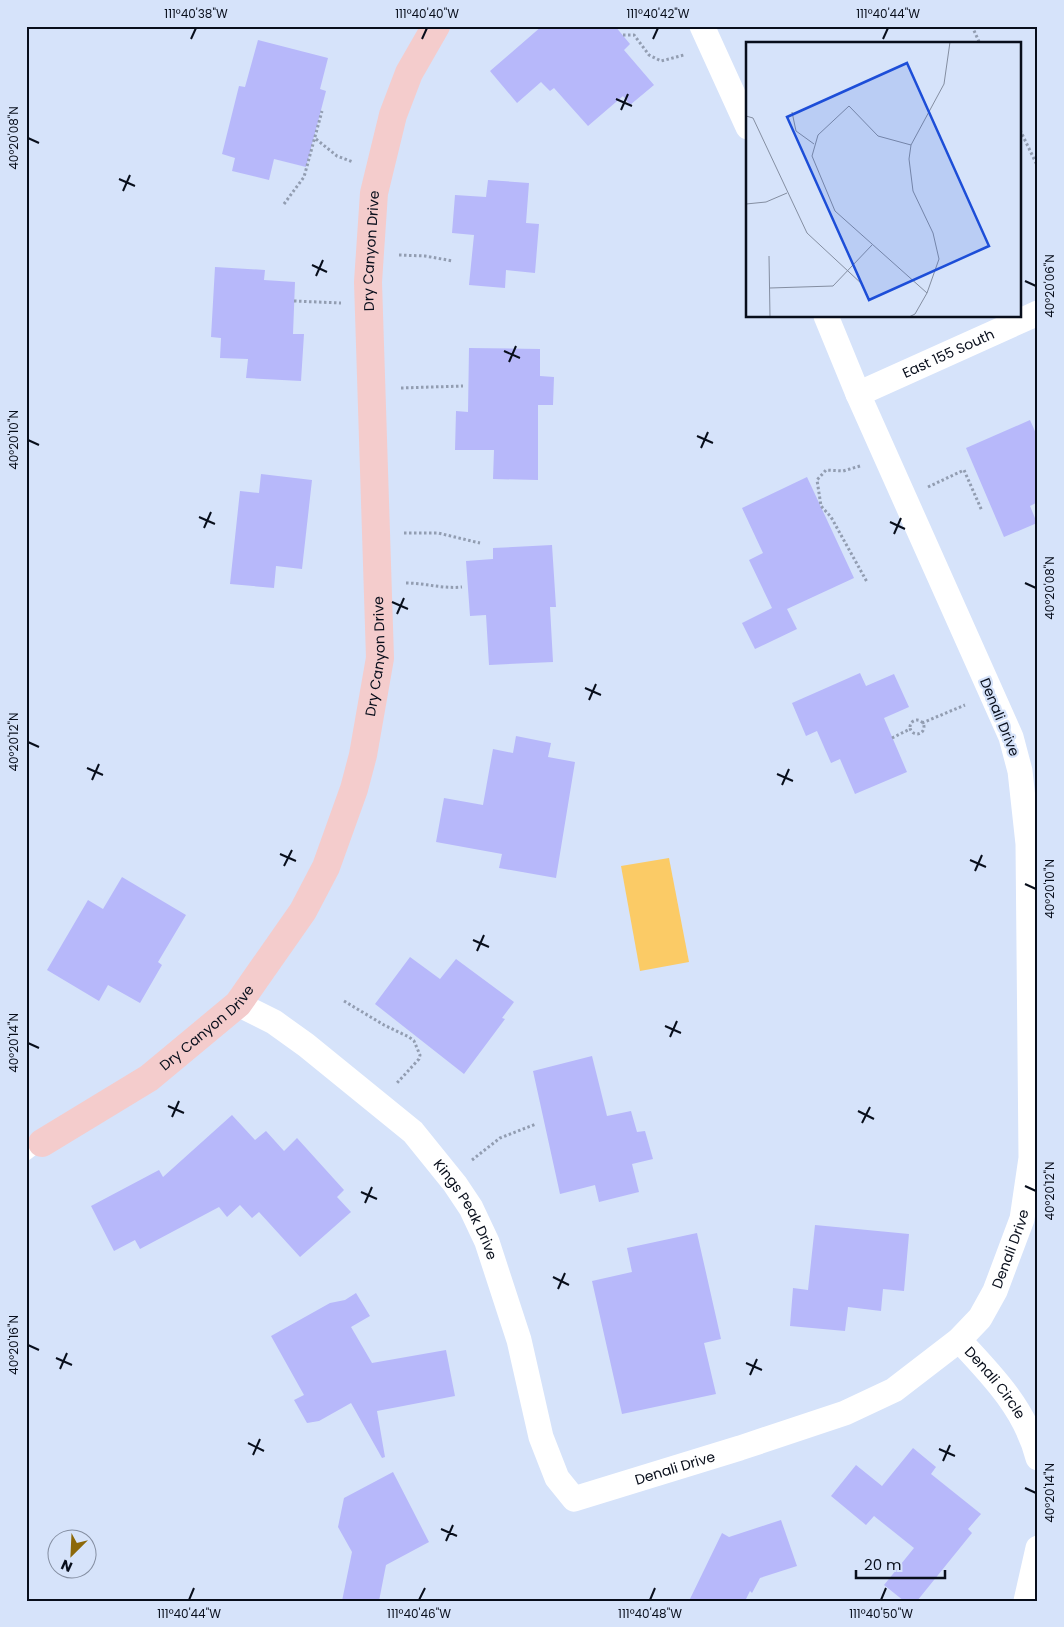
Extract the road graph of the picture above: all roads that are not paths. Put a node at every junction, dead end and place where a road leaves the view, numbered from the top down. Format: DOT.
graph roads {
  1 [pos="436,26"];
  2 [pos="706,34"];
  3 [pos="746,122"];
  4 [pos="1038,313"];
  5 [pos="827,318"];
  6 [pos="858,394"];
  7 [pos="238,1004"];
  8 [pos="34,1149"];
  9 [pos="959,1340"];
  10 [pos="1038,1458"];
  11 [pos="574,1499"];
  12 [pos="1038,1548"];
  13 [pos="1026,1601"];
  1 -- 7 [label="street, Dry Canyon Drive"];
  2 -- 3 [label="street"];
  4 -- 6 [label="street, East 155 South"];
  5 -- 6 [label="street, Denali Drive"];
  6 -- 9 [label="street, Denali Drive"];
  7 -- 8 [label="street, Dry Canyon Drive"];
  7 -- 11 [label="street, Kings Peak Drive"];
  9 -- 10 [label="street, Denali Circle"];
  9 -- 11 [label="street, Denali Drive"];
  12 -- 13 [label="street"];
}
